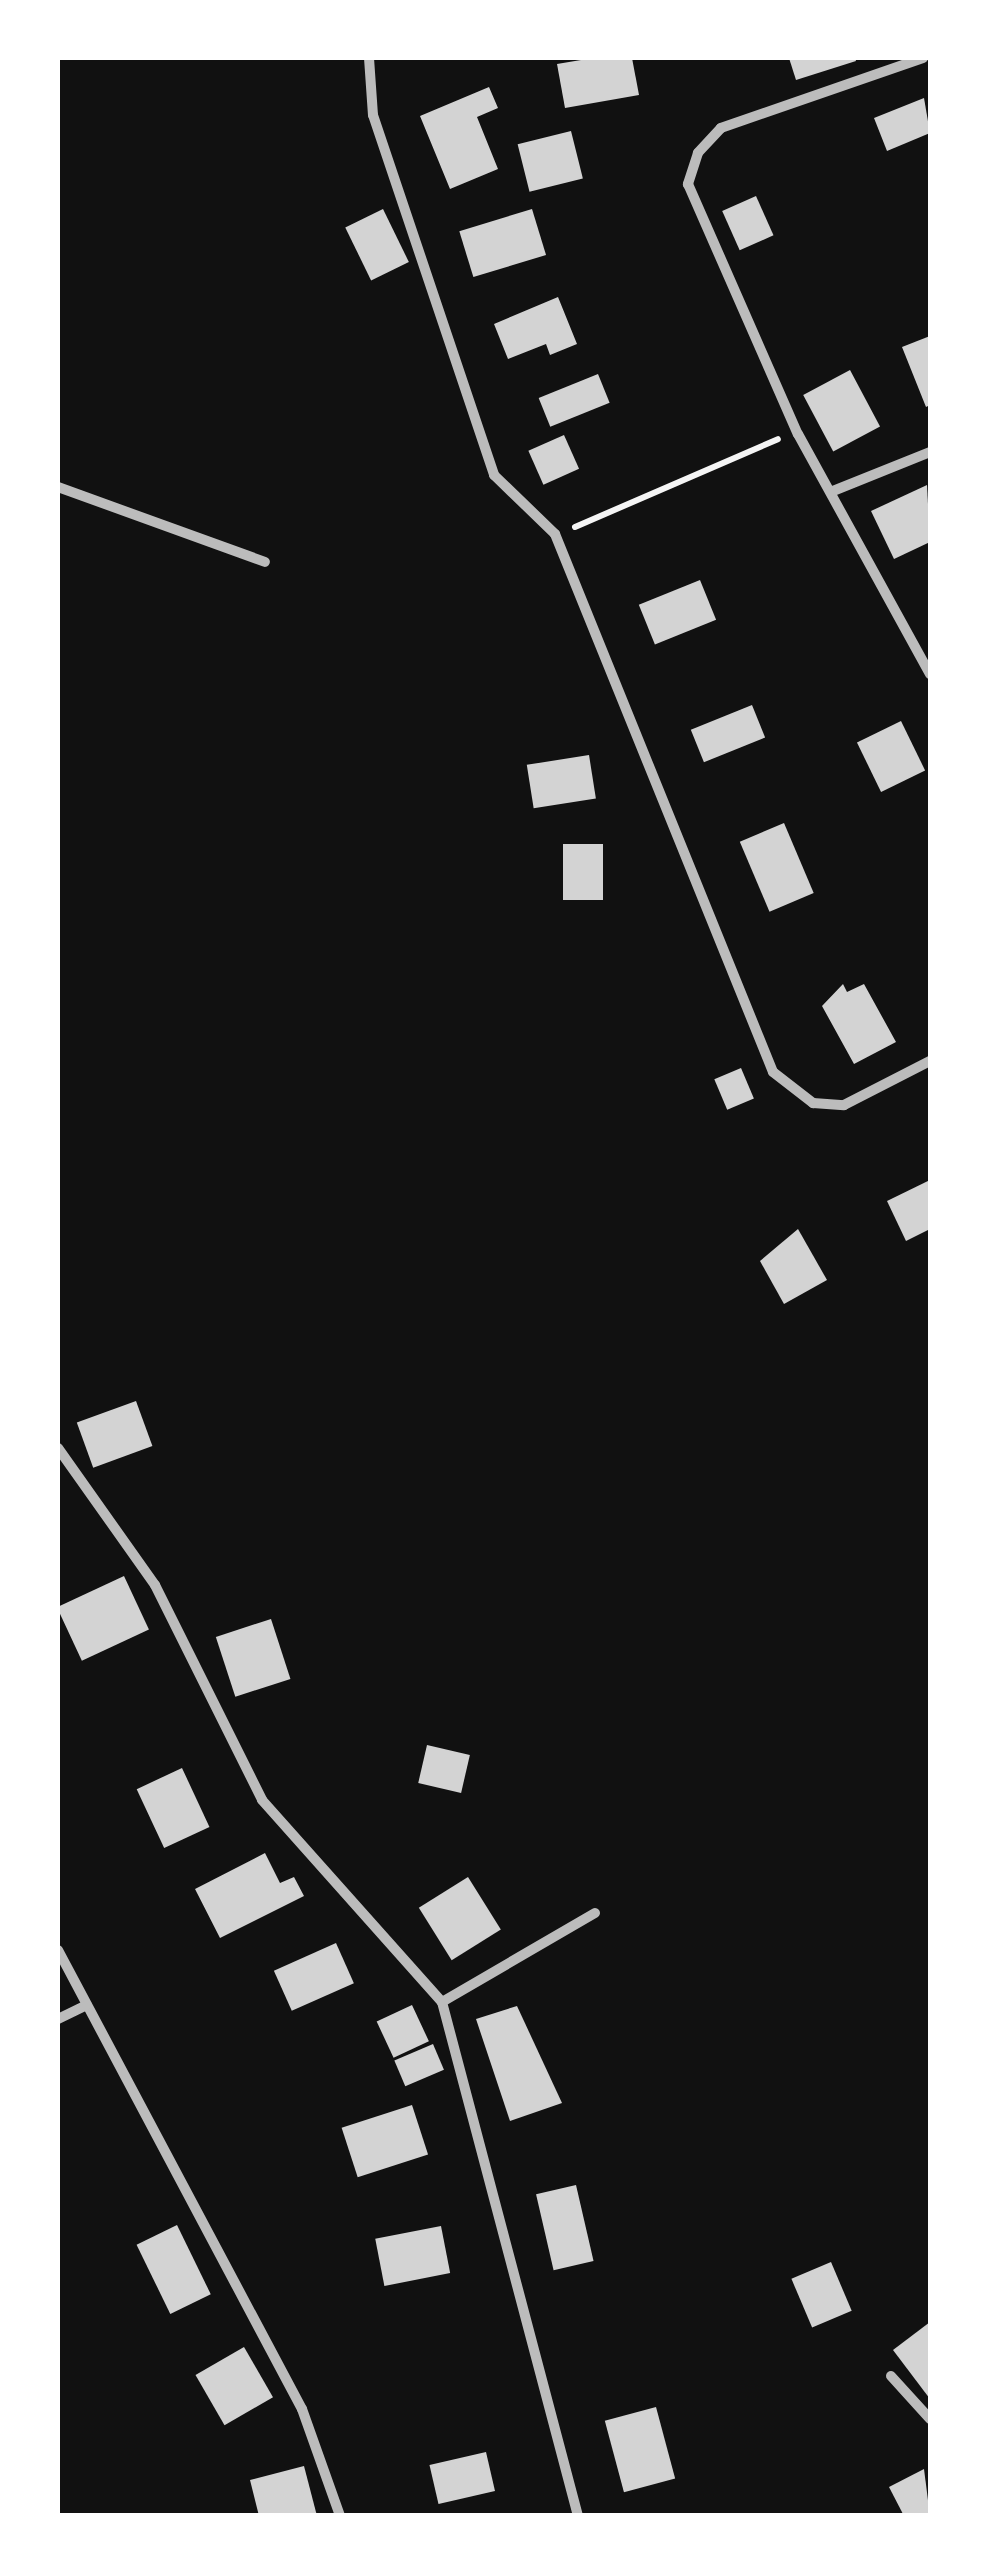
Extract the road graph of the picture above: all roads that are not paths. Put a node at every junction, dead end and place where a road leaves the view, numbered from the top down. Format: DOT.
graph roads {
  1 [pos="369,58"];
  2 [pos="923,58"];
  3 [pos="930,452"];
  4 [pos="58,487"];
  5 [pos="832,491"];
  6 [pos="265,562"];
  7 [pos="930,674"];
  8 [pos="930,1061"];
  9 [pos="58,1448"];
  10 [pos="595,1913"];
  11 [pos="58,1950"];
  12 [pos="442,2002"];
  13 [pos="88,2004"];
  14 [pos="58,2019"];
  15 [pos="890,2376"];
  16 [pos="930,2419"];
  17 [pos="340,2516"];
  18 [pos="578,2516"];
  1 -- 8 [label="street"];
  2 -- 5 [label="street"];
  3 -- 5 [label="street"];
  4 -- 6 [label="street"];
  5 -- 7 [label="street"];
  9 -- 12 [label="street"];
  10 -- 12 [label="street"];
  11 -- 13 [label="street"];
  12 -- 18 [label="street"];
  13 -- 14 [label="street"];
  13 -- 17 [label="street"];
  15 -- 16 [label="street"];
}
